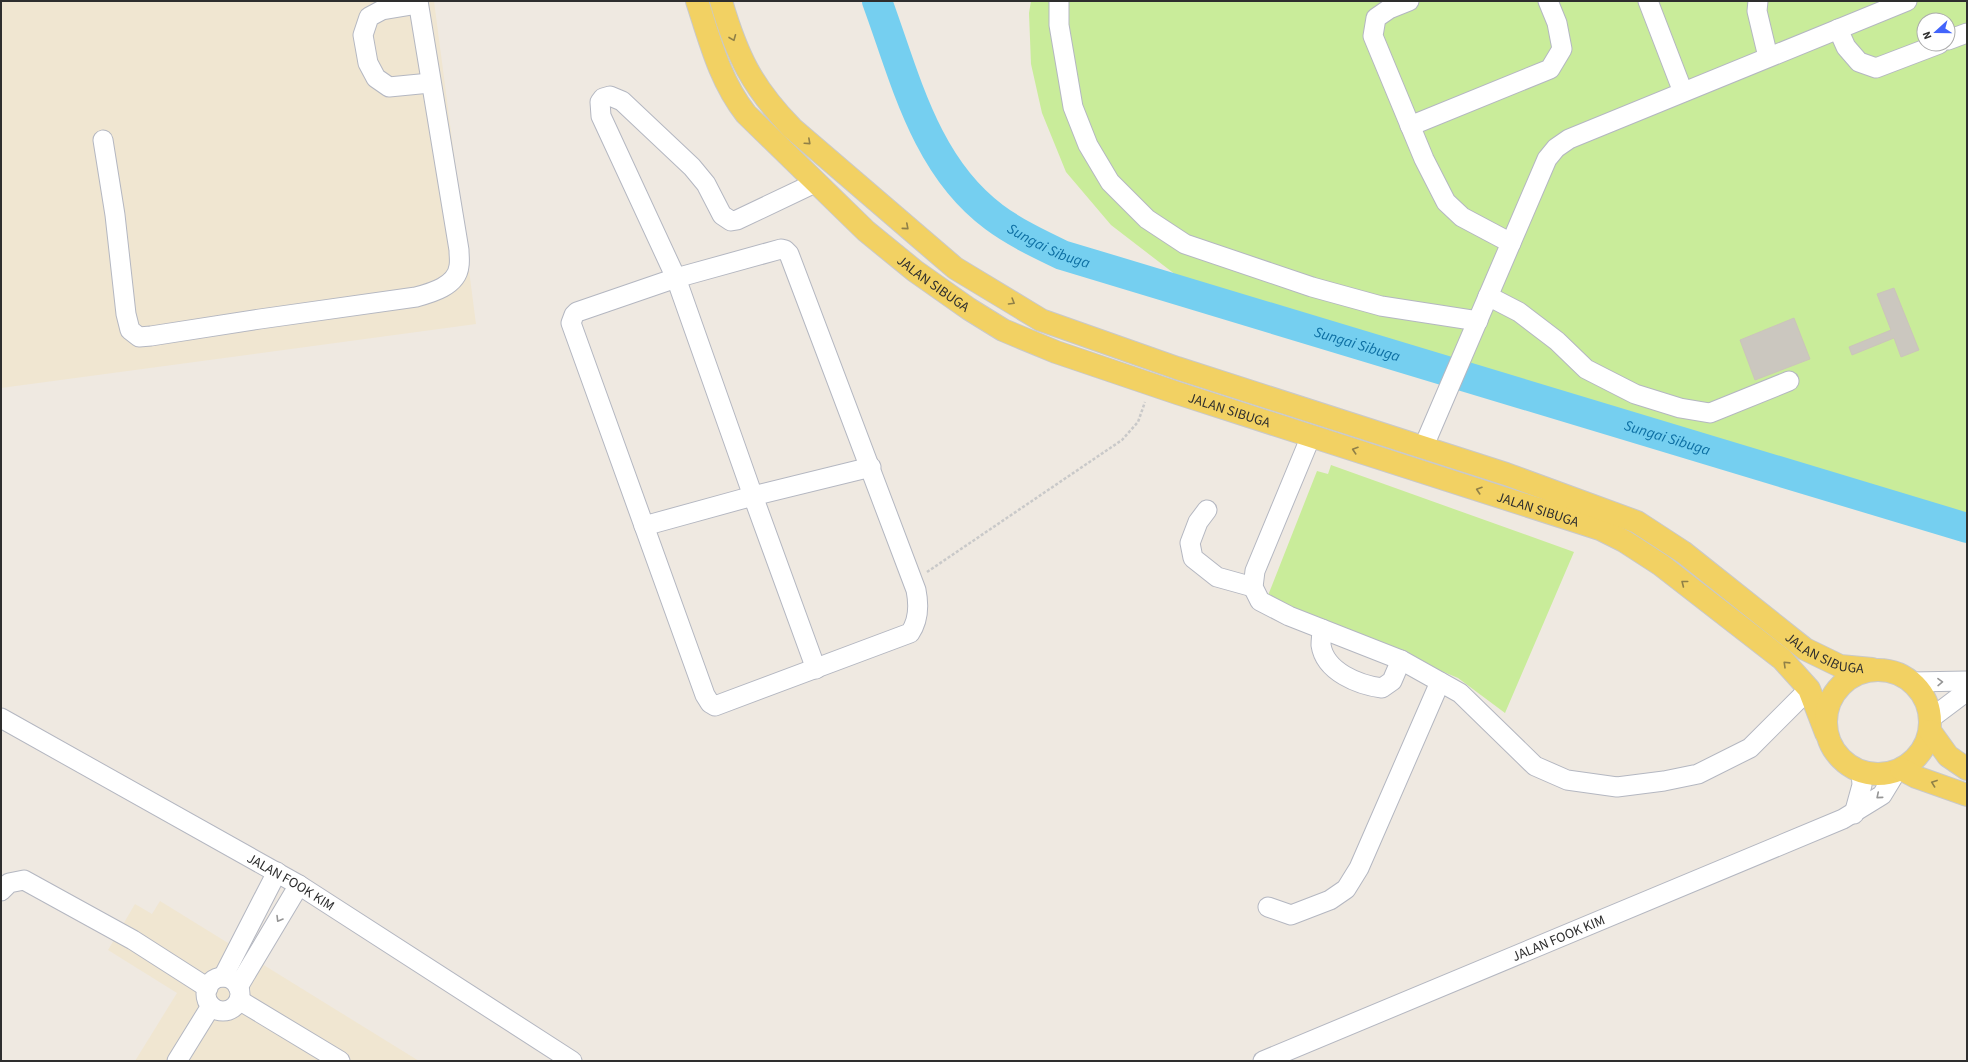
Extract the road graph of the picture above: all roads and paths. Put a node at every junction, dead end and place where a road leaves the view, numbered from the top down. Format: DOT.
graph roads {
  1 [pos="697,1"];
  2 [pos="721,1"];
  3 [pos="1059,1"];
  4 [pos="1409,1"];
  5 [pos="1548,1"];
  6 [pos="1648,1"];
  7 [pos="1758,1"];
  8 [pos="1907,1"];
  9 [pos="418,2"];
  10 [pos="1838,29"];
  11 [pos="1967,33"];
  12 [pos="1956,37"];
  13 [pos="1918,52"];
  14 [pos="1768,57"];
  15 [pos="430,83"];
  16 [pos="1683,92"];
  17 [pos="1410,126"];
  18 [pos="103,140"];
  19 [pos="817,182"];
  20 [pos="1511,243"];
  21 [pos="676,278"];
  22 [pos="1488,296"];
  23 [pos="1478,321"];
  24 [pos="1789,381"];
  25 [pos="1151,385"];
  26 [pos="1310,436"];
  27 [pos="1423,448"];
  28 [pos="871,467"];
  29 [pos="753,496"];
  30 [pos="1207,510"];
  31 [pos="644,526"];
  32 [pos="913,582"];
  33 [pos="1253,587"];
  34 [pos="1322,629"];
  35 [pos="1400,660"];
  36 [pos="816,669"];
  37 [pos="1872,669"];
  38 [pos="1967,681"];
  39 [pos="1440,682"];
  40 [pos="1912,682"];
  41 [pos="1809,690"];
  42 [pos="1967,691"];
  43 [pos="1,718"];
  44 [pos="1930,725"];
  45 [pos="1826,732"];
  46 [pos="1899,770"];
  47 [pos="1967,770"];
  48 [pos="1861,772"];
  49 [pos="1967,795"];
  50 [pos="1854,814"];
  51 [pos="277,872"];
  52 [pos="299,885"];
  53 [pos="1,891"];
  54 [pos="1268,907"];
  55 [pos="227,988"];
  56 [pos="212,1006"];
  57 [pos="1293,1055"];
  58 [pos="177,1061"];
  59 [pos="340,1061"];
  60 [pos="572,1061"];
  61 [pos="1263,1061"];
  1 -- 19 [label="main road, JALAN SIBUGA"];
  2 -- 27 [label="main road, JALAN SIBUGA, one-way"];
  3 -- 23 [label="street"];
  4 -- 17 [label="street"];
  5 -- 17 [label="street"];
  6 -- 16 [label="street"];
  7 -- 14 [label="street"];
  8 -- 10 [label="street"];
  9 -- 15 [label="street"];
  9 -- 15 [label="street"];
  10 -- 13 [label="street"];
  10 -- 14 [label="street"];
  11 -- 12 [label="street"];
  14 -- 16 [label="street"];
  15 -- 18 [label="street"];
  16 -- 20 [label="street"];
  17 -- 20 [label="street"];
  19 -- 21 [label="street"];
  19 -- 25 [label="main road, JALAN SIBUGA"];
  20 -- 22 [label="street"];
  21 -- 28 [label="street"];
  21 -- 29 [label="street"];
  21 -- 31 [label="street"];
  22 -- 23 [label="street"];
  22 -- 24 [label="street"];
  23 -- 27 [label="street"];
  25 -- 26 [label="main road, JALAN SIBUGA"];
  25 -- 32 [label="path"];
  26 -- 33 [label="street"];
  41 -- 26 [label="main road, JALAN SIBUGA, one-way"];
  27 -- 37 [label="main road, JALAN SIBUGA"];
  28 -- 29 [label="street"];
  28 -- 32 [label="street"];
  29 -- 31 [label="street"];
  29 -- 36 [label="street"];
  30 -- 33 [label="street"];
  31 -- 36 [label="street"];
  32 -- 36 [label="street"];
  33 -- 34 [label="street"];
  34 -- 35 [label="street"];
  34 -- 35 [label="street"];
  35 -- 39 [label="street"];
  37 -- 40 [label="main road"];
  37 -- 45 [label="main road"];
  40 -- 38 [label="street, one-way"];
  39 -- 41 [label="street"];
  39 -- 54 [label="street"];
  40 -- 44 [label="main road"];
  41 -- 45 [label="main road, JALAN SIBUGA"];
  42 -- 44 [label="street"];
  43 -- 51 [label="street, JALAN FOOK KIM"];
  44 -- 46 [label="main road"];
  44 -- 47 [label="main road"];
  45 -- 48 [label="main road"];
  46 -- 48 [label="main road"];
  49 -- 46 [label="main road, one-way"];
  46 -- 50 [label="street, JALAN FOOK KIM, one-way"];
  48 -- 50 [label="street"];
  50 -- 57 [label="street, JALAN FOOK KIM"];
  51 -- 52 [label="street, JALAN FOOK KIM"];
  51 -- 55 [label="street"];
  52 -- 55 [label="street, one-way"];
  52 -- 60 [label="street, JALAN FOOK KIM"];
  53 -- 55 [label="street"];
  55 -- 56 [label="street"];
  55 -- 56 [label="street"];
  55 -- 59 [label="street"];
  56 -- 58 [label="street"];
  57 -- 61 [label="street, JALAN FOOK KIM"];
}
